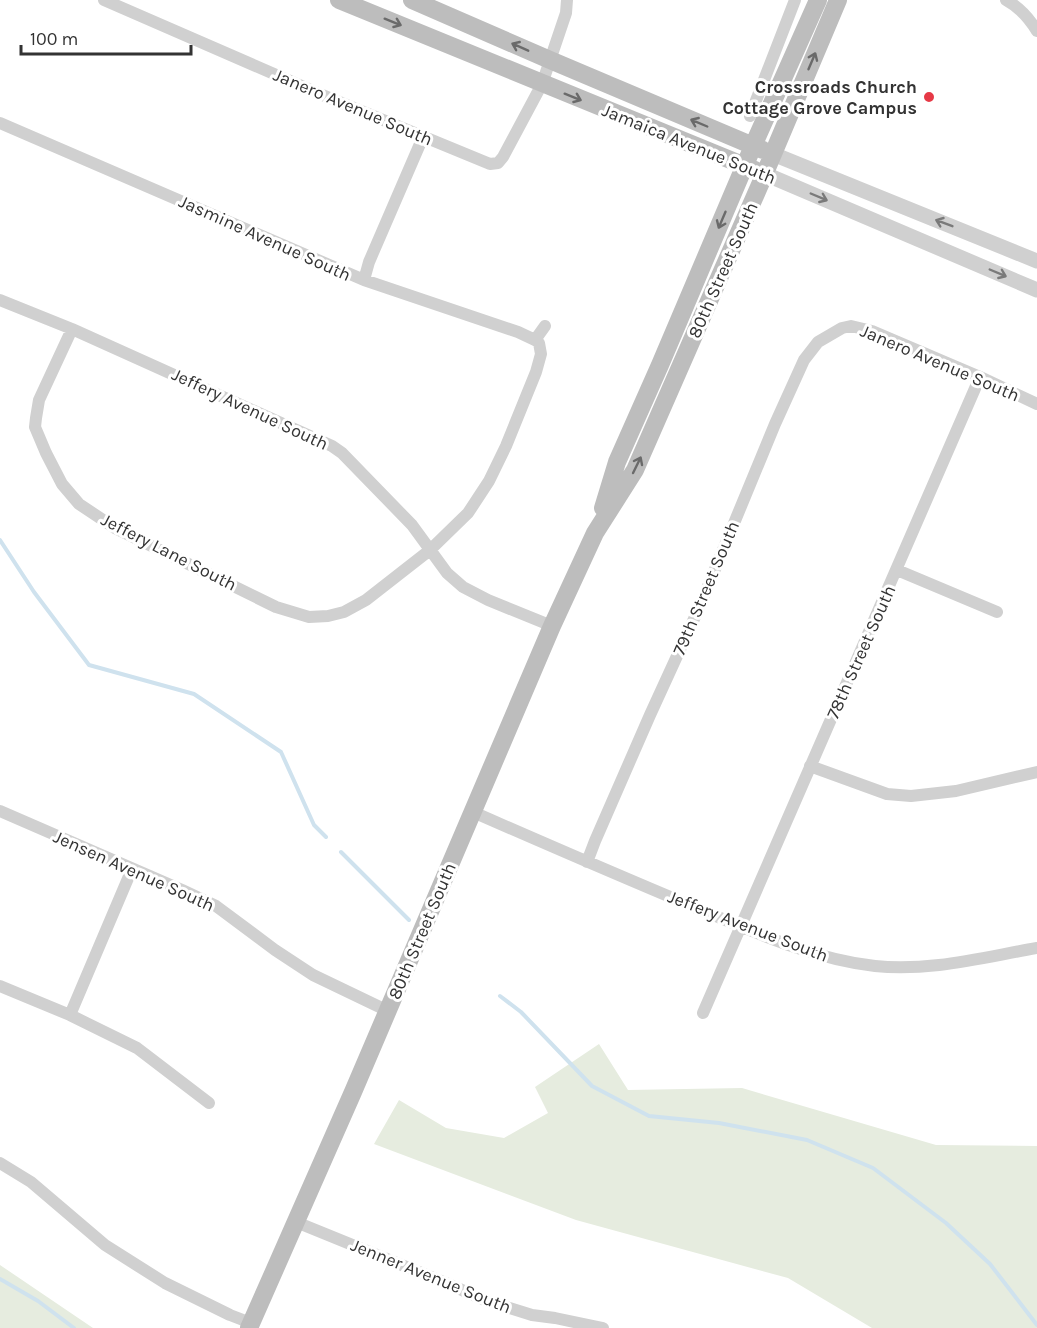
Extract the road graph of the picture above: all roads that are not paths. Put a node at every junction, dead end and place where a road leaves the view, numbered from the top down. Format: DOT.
graph roads {
  1 [pos="104,0"];
  2 [pos="339,0"];
  3 [pos="412,0"];
  4 [pos="567,0"];
  5 [pos="795,0"];
  6 [pos="818,0"];
  7 [pos="838,0"];
  8 [pos="1010,1"];
  9 [pos="1037,31"];
  10 [pos="550,60"];
  11 [pos="542,84"];
  12 [pos="750,116"];
  13 [pos="0,123"];
  14 [pos="423,137"];
  15 [pos="753,146"];
  16 [pos="773,154"];
  17 [pos="745,166"];
  18 [pos="765,174"];
  19 [pos="1037,261"];
  20 [pos="364,280"];
  21 [pos="1037,290"];
  22 [pos="0,300"];
  23 [pos="545,326"];
  24 [pos="842,328"];
  25 [pos="72,329"];
  26 [pos="535,340"];
  27 [pos="980,377"];
  28 [pos="1037,404"];
  29 [pos="595,533"];
  30 [pos="430,550"];
  31 [pos="897,570"];
  32 [pos="997,612"];
  33 [pos="552,626"];
  34 [pos="810,766"];
  35 [pos="1037,772"];
  36 [pos="0,811"];
  37 [pos="473,812"];
  38 [pos="588,862"];
  39 [pos="132,869"];
  40 [pos="741,926"];
  41 [pos="1037,948"];
  42 [pos="0,986"];
  43 [pos="388,1011"];
  44 [pos="703,1013"];
  45 [pos="70,1015"];
  46 [pos="209,1103"];
  47 [pos="0,1163"];
  48 [pos="296,1221"];
  49 [pos="250,1325"];
  50 [pos="603,1328"];
  1 -- 14 [label="street, Janero Avenue South"];
  2 -- 11 [label="main road, Jamaica Avenue South, one-way"];
  10 -- 3 [label="main road, Jamaica Avenue South, one-way"];
  4 -- 10 [label="street, Janero Avenue South"];
  5 -- 12 [label="street"];
  6 -- 15 [label="main road, 80th Street South"];
  16 -- 7 [label="main road, 80th Street South, one-way"];
  8 -- 9 [label="street"];
  10 -- 11 [label="street, Janero Avenue South"];
  15 -- 10 [label="main road, Jamaica Avenue South, one-way"];
  11 -- 14 [label="street, Janero Avenue South"];
  11 -- 17 [label="main road, Jamaica Avenue South, one-way"];
  13 -- 20 [label="street, Jasmine Avenue South"];
  14 -- 20 [label="street"];
  15 -- 16 [label="main road, Jamaica Avenue South"];
  15 -- 17 [label="main road, 80th Street South"];
  16 -- 18 [label="main road, 80th Street South"];
  19 -- 16 [label="street, Jamaica Avenue South, one-way"];
  17 -- 18 [label="main road, Jamaica Avenue South"];
  17 -- 29 [label="main road, 80th Street South, one-way"];
  18 -- 21 [label="street, Jamaica Avenue South, one-way"];
  29 -- 18 [label="main road, 80th Street South, one-way"];
  20 -- 26 [label="street, Jasmine Avenue South"];
  22 -- 25 [label="street, Jeffery Avenue South"];
  23 -- 26 [label="street"];
  24 -- 27 [label="street, Janero Avenue South"];
  24 -- 38 [label="street, 79th Street South"];
  25 -- 30 [label="street, Jeffery Avenue South"];
  25 -- 30 [label="street, Jeffery Lane South"];
  26 -- 30 [label="street, Jeffery Lane South"];
  27 -- 28 [label="street, Janero Avenue South"];
  27 -- 31 [label="street, 78th Street South"];
  29 -- 33 [label="main road, 80th Street South"];
  30 -- 33 [label="street, Jeffery Avenue South"];
  31 -- 32 [label="street"];
  31 -- 34 [label="street, 78th Street South"];
  33 -- 37 [label="main road, 80th Street South"];
  34 -- 35 [label="street"];
  34 -- 40 [label="street, 78th Street South"];
  36 -- 39 [label="street, Jensen Avenue South"];
  37 -- 38 [label="street, Jeffery Avenue South"];
  37 -- 43 [label="main road, 80th Street South"];
  38 -- 40 [label="street, Jeffery Avenue South"];
  39 -- 43 [label="street, Jensen Avenue South"];
  39 -- 45 [label="street"];
  40 -- 41 [label="street, Jeffery Avenue South"];
  40 -- 44 [label="street, 78th Street South"];
  42 -- 45 [label="street"];
  43 -- 48 [label="main road, 80th Street South"];
  45 -- 46 [label="street"];
  47 -- 49 [label="street"];
  48 -- 49 [label="main road, 80th Street South"];
  48 -- 50 [label="street, Jenner Avenue South"];
}
